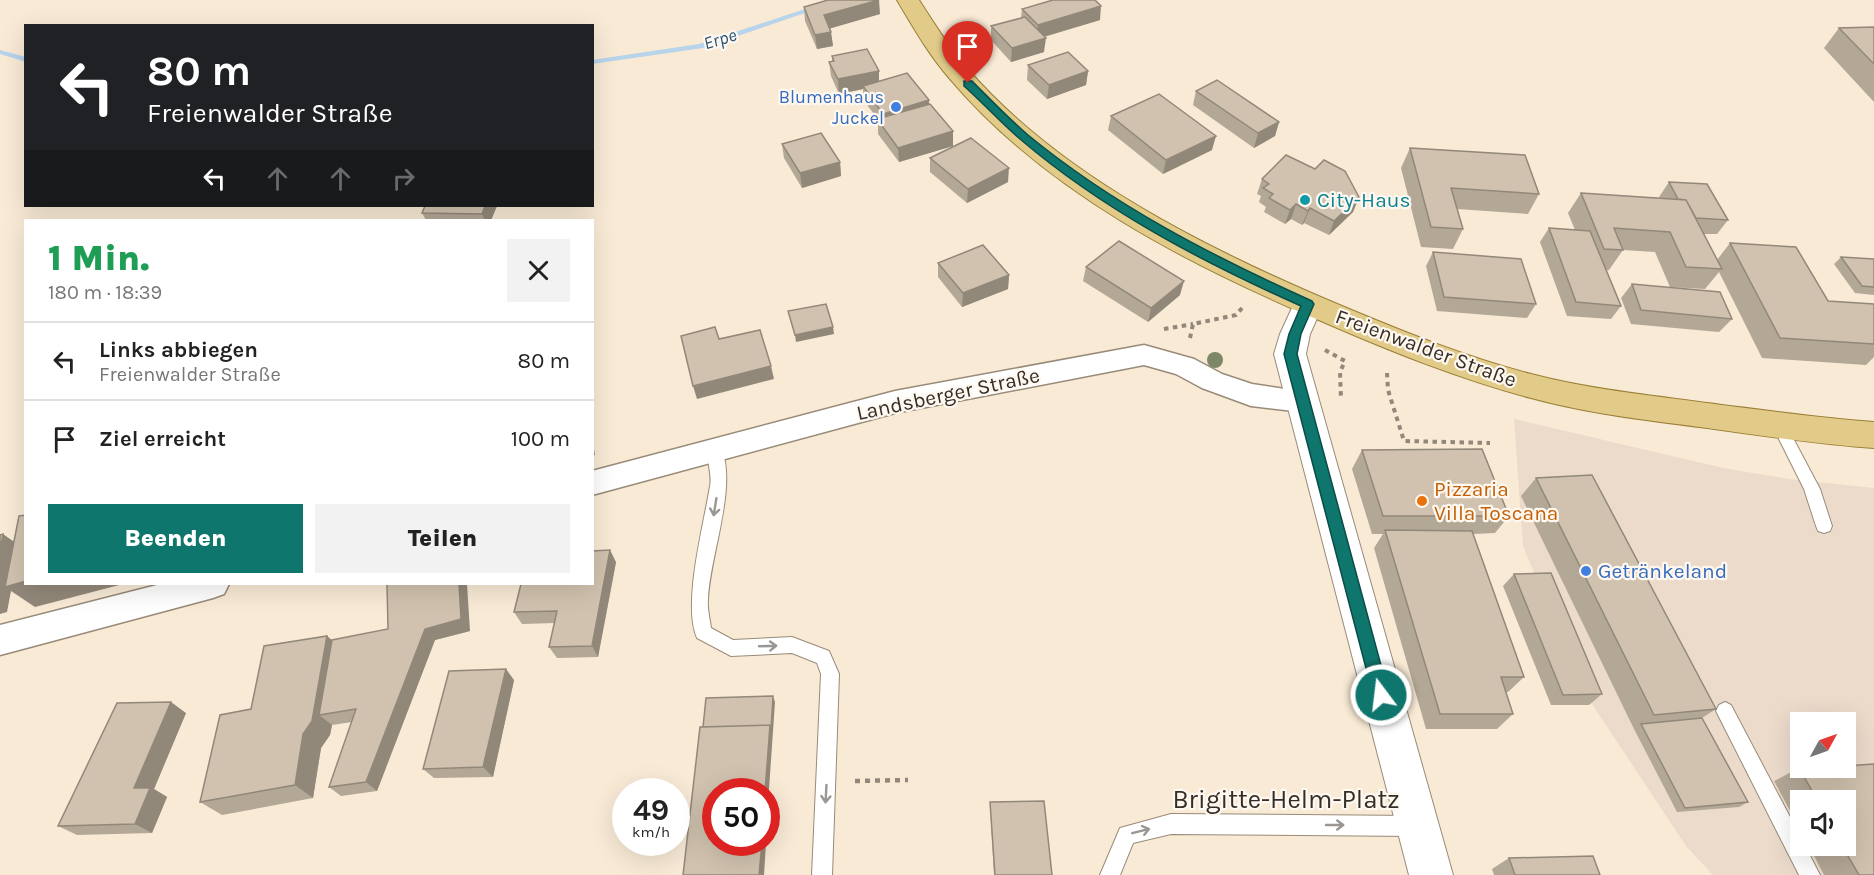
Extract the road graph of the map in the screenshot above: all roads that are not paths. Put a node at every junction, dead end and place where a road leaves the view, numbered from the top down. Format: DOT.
graph roads {
  1 [pos="908,0"];
  2 [pos="1308,304"];
  3 [pos="1302,401"];
  4 [pos="1779,425"];
  5 [pos="1874,435"];
  6 [pos="715,450"];
  7 [pos="594,482"];
  8 [pos="1824,526"];
  9 [pos="209,585"];
  10 [pos="0,640"];
  11 [pos="1725,711"];
  12 [pos="1417,826"];
  13 [pos="822,875"];
  14 [pos="1110,875"];
  15 [pos="1431,875"];
  16 [pos="1810,875"];
  1 -- 2 [label="main road, Freienwalder Straße"];
  2 -- 3 [label="main road"];
  2 -- 4 [label="main road, Freienwalder Straße"];
  3 -- 6 [label="street, Landsberger Straße"];
  3 -- 12 [label="main road"];
  4 -- 5 [label="main road, Freienwalder Straße"];
  4 -- 8 [label="lane"];
  6 -- 7 [label="street, Landsberger Straße"];
  6 -- 13 [label="lane, one-way"];
  9 -- 10 [label="street"];
  11 -- 16 [label="lane"];
  14 -- 12 [label="lane, Brigitte-Helm-Platz, one-way"];
  12 -- 15 [label="main road"];
}
